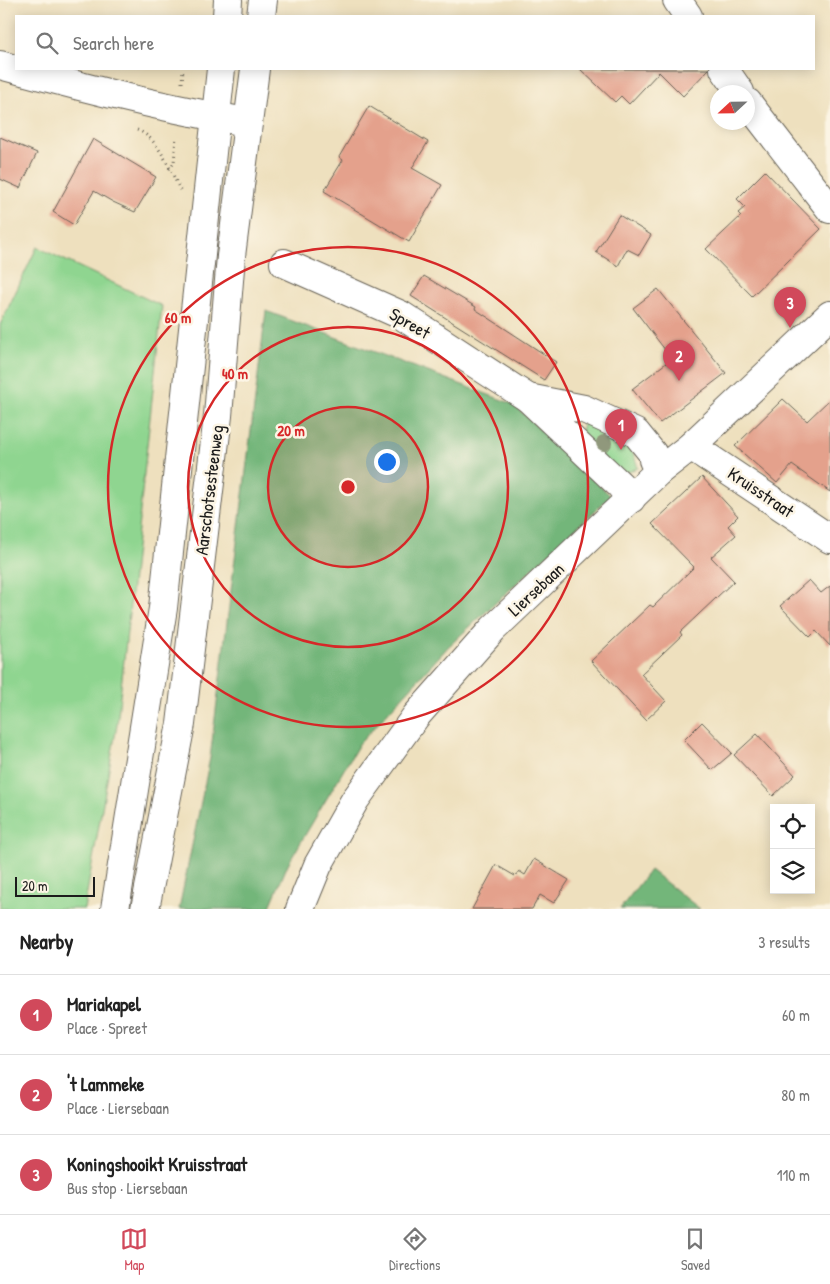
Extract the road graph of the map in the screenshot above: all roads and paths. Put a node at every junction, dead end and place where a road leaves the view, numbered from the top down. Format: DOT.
graph roads {
  1 [pos="228,0"];
  2 [pos="264,0"];
  3 [pos="677,0"];
  4 [pos="227,15"];
  5 [pos="261,15"];
  6 [pos="687,15"];
  7 [pos="0,65"];
  8 [pos="15,69"];
  9 [pos="19,70"];
  10 [pos="221,70"];
  11 [pos="255,70"];
  12 [pos="725,70"];
  13 [pos="735,85"];
  14 [pos="755,112"];
  15 [pos="216,117"];
  16 [pos="248,122"];
  17 [pos="133,129"];
  18 [pos="182,193"];
  19 [pos="830,209"];
  20 [pos="284,263"];
  21 [pos="830,315"];
  22 [pos="528,398"];
  23 [pos="691,446"];
  24 [pos="659,471"];
  25 [pos="631,499"];
  26 [pos="830,540"];
  27 [pos="115,909"];
  28 [pos="146,909"];
  29 [pos="300,909"];
  1 -- 4 [label="street"];
  2 -- 5 [label="street"];
  3 -- 6 [label="street"];
  7 -- 8 [label="street"];
  9 -- 15 [label="street"];
  10 -- 15 [label="street, Aarschotsesteenweg"];
  11 -- 16 [label="street, Aarschotsesteenweg"];
  12 -- 13 [label="street"];
  14 -- 19 [label="street"];
  15 -- 16 [label="street"];
  15 -- 27 [label="street, Aarschotsesteenweg"];
  16 -- 28 [label="street, Aarschotsesteenweg"];
  17 -- 18 [label="path"];
  20 -- 22 [label="street, Spreet"];
  21 -- 23 [label="street, Liersebaan"];
  22 -- 24 [label="street, Spreet"];
  22 -- 25 [label="street, Spreet"];
  23 -- 24 [label="street, Liersebaan"];
  23 -- 26 [label="street, Kruisstraat"];
  24 -- 25 [label="street, Liersebaan"];
  25 -- 29 [label="street, Liersebaan"];
}
